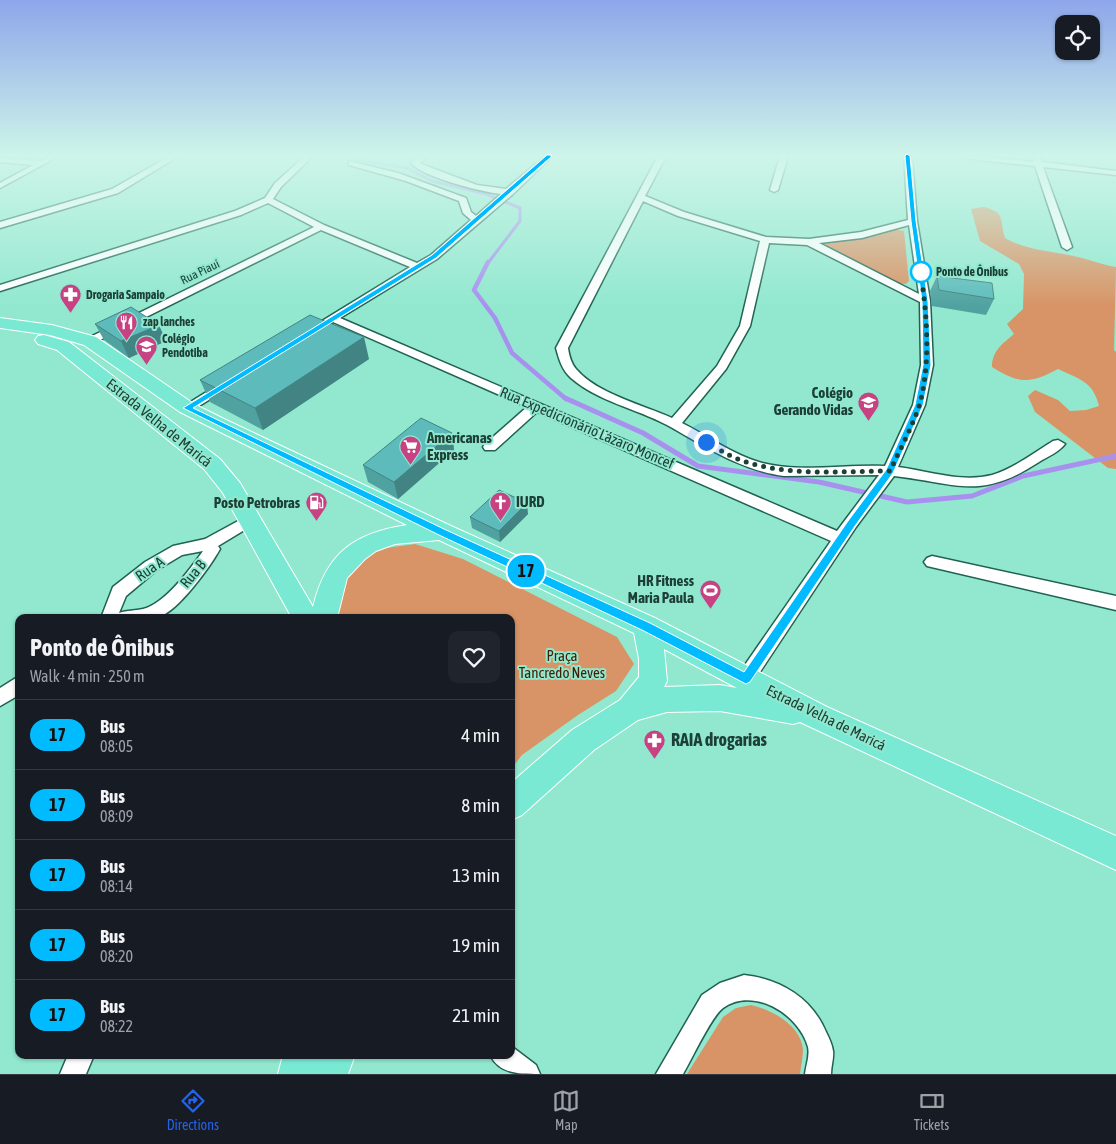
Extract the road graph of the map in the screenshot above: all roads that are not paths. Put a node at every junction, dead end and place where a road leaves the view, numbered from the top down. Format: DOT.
graph roads {
  1 [pos="62,206"];
  2 [pos="254,206"];
  3 [pos="280,206"];
  4 [pos="465,206"];
  5 [pos="492,206"];
  6 [pos="635,206"];
  7 [pos="662,206"];
  8 [pos="913,206"];
  9 [pos="1053,206"];
  10 [pos="476,220"];
  11 [pos="914,221"];
  12 [pos="0,225"];
  13 [pos="321,227"];
  14 [pos="765,240"];
  15 [pos="809,242"];
  16 [pos="1067,247"];
  17 [pos="418,267"];
  18 [pos="0,288"];
  19 [pos="925,301"];
  20 [pos="332,318"];
  21 [pos="0,323"];
  22 [pos="316,328"];
  23 [pos="0,333"];
  24 [pos="90,341"];
  25 [pos="235,378"];
  26 [pos="536,406"];
  27 [pos="187,408"];
  28 [pos="674,424"];
  29 [pos="251,440"];
  30 [pos="1058,444"];
  31 [pos="490,447"];
  32 [pos="212,464"];
  33 [pos="890,471"];
  34 [pos="251,519"];
  35 [pos="443,532"];
  36 [pos="841,538"];
  37 [pos="209,544"];
  38 [pos="932,562"];
  39 [pos="1116,603"];
  40 [pos="111,614"];
  41 [pos="148,614"];
  42 [pos="304,614"];
  43 [pos="325,614"];
  44 [pos="646,626"];
  45 [pos="746,678"];
  46 [pos="15,687"];
  47 [pos="0,698"];
  48 [pos="630,709"];
  49 [pos="817,716"];
  50 [pos="515,800"];
  51 [pos="1116,853"];
  52 [pos="80,1059"];
  53 [pos="302,1059"];
  54 [pos="333,1059"];
  55 [pos="508,1059"];
  56 [pos="74,1074"];
  57 [pos="298,1074"];
  58 [pos="328,1074"];
  59 [pos="526,1074"];
  60 [pos="669,1074"];
  61 [pos="818,1074"];
  1 -- 12 [label="street"];
  2 -- 18 [label="street"];
  3 -- 13 [label="street"];
  4 -- 10 [label="street"];
  5 -- 10 [label="street"];
  6 -- 28 [label="street"];
  7 -- 14 [label="street"];
  8 -- 11 [label="street"];
  9 -- 16 [label="street"];
  10 -- 17 [label="street"];
  11 -- 15 [label="street"];
  11 -- 19 [label="street"];
  13 -- 17 [label="street"];
  13 -- 24 [label="street, Rua Piauí"];
  14 -- 15 [label="street"];
  14 -- 28 [label="street"];
  15 -- 19 [label="street"];
  17 -- 20 [label="street"];
  19 -- 33 [label="street"];
  20 -- 22 [label="street"];
  20 -- 26 [label="street, Rua Expedicionário Lázaro Moncef"];
  21 -- 24 [label="main road, Estrada Velha de Maricá"];
  23 -- 32 [label="main road, Estrada Velha de Maricá"];
  24 -- 27 [label="main road, Estrada Velha de Maricá"];
  25 -- 27 [label="street"];
  26 -- 31 [label="street"];
  26 -- 36 [label="street, Rua Expedicionário Lázaro Moncef"];
  27 -- 29 [label="main road, Estrada Velha de Maricá"];
  28 -- 33 [label="street"];
  29 -- 32 [label="main road"];
  29 -- 35 [label="main road, Estrada Velha de Maricá"];
  30 -- 33 [label="street"];
  32 -- 34 [label="main road, Estrada Velha de Maricá"];
  33 -- 36 [label="street"];
  34 -- 37 [label="street, Rua B"];
  34 -- 42 [label="main road, Estrada Velha de Maricá"];
  35 -- 43 [label="main road"];
  35 -- 44 [label="main road, Estrada Velha de Maricá"];
  36 -- 45 [label="street"];
  37 -- 40 [label="street, Rua A"];
  37 -- 41 [label="street, Rua B"];
  38 -- 39 [label="street"];
  44 -- 45 [label="main road, Estrada Velha de Maricá"];
  44 -- 48 [label="main road"];
  45 -- 49 [label="main road, Estrada Velha de Maricá"];
  46 -- 47 [label="street"];
  48 -- 49 [label="main road"];
  48 -- 50 [label="main road"];
  49 -- 51 [label="main road, Estrada Velha de Maricá"];
  52 -- 56 [label="street"];
  53 -- 57 [label="main road"];
  54 -- 58 [label="main road"];
  55 -- 59 [label="street"];
  60 -- 61 [label="street"];
}
